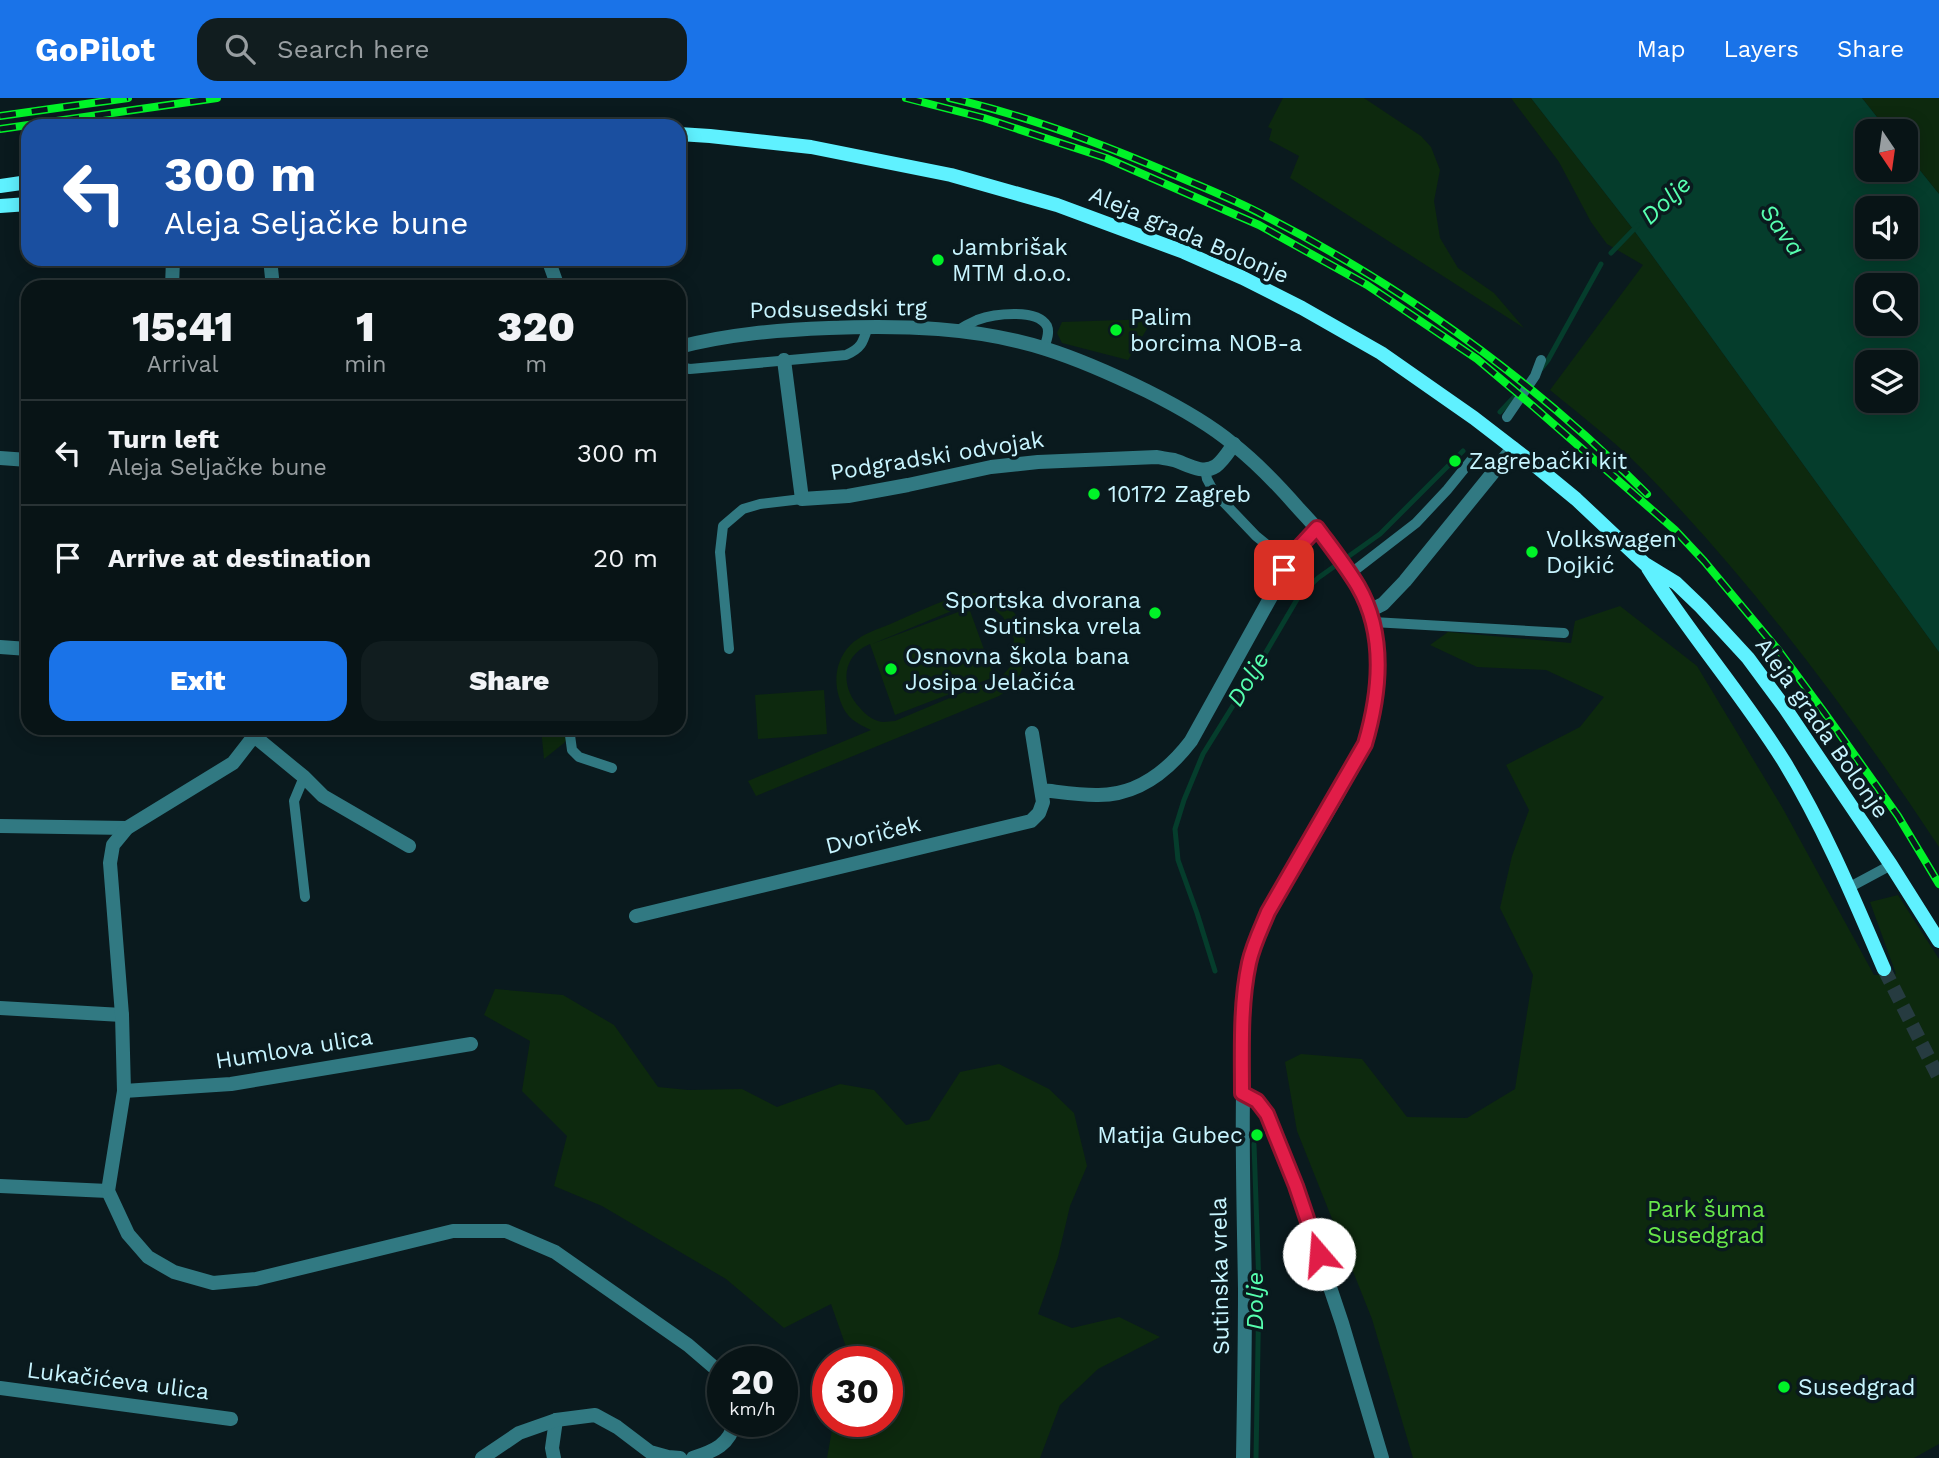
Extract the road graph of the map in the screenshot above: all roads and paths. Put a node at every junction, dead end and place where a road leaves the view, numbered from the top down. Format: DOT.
graph roads {
  1 [pos="686,134"];
  2 [pos="21,183"];
  3 [pos="0,186"];
  4 [pos="21,204"];
  5 [pos="0,206"];
  6 [pos="868,326"];
  7 [pos="956,331"];
  8 [pos="686,345"];
  9 [pos="1044,348"];
  10 [pos="784,360"];
  11 [pos="1541,360"];
  12 [pos="686,368"];
  13 [pos="1507,417"];
  14 [pos="1234,444"];
  15 [pos="1513,448"];
  16 [pos="0,458"];
  17 [pos="1473,458"];
  18 [pos="21,460"];
  19 [pos="1205,469"];
  20 [pos="802,499"];
  21 [pos="1317,528"];
  22 [pos="1291,556"];
  23 [pos="1645,564"];
  24 [pos="1348,571"];
  25 [pos="1371,617"];
  26 [pos="1564,633"];
  27 [pos="0,647"];
  28 [pos="21,648"];
  29 [pos="729,649"];
  30 [pos="1032,733"];
  31 [pos="253,735"];
  32 [pos="258,735"];
  33 [pos="570,735"];
  34 [pos="612,768"];
  35 [pos="304,777"];
  36 [pos="1042,790"];
  37 [pos="0,827"];
  38 [pos="127,828"];
  39 [pos="409,846"];
  40 [pos="1891,865"];
  41 [pos="1850,887"];
  42 [pos="305,897"];
  43 [pos="636,916"];
  44 [pos="1939,941"];
  45 [pos="1884,969"];
  46 [pos="0,1008"];
  47 [pos="122,1014"];
  48 [pos="471,1044"];
  49 [pos="124,1091"];
  50 [pos="1242,1093"];
  51 [pos="0,1186"];
  52 [pos="108,1191"];
  53 [pos="707,1361"];
  54 [pos="0,1388"];
  55 [pos="231,1419"];
  56 [pos="556,1420"];
  57 [pos="729,1437"];
  58 [pos="482,1458"];
  59 [pos="554,1458"];
  60 [pos="680,1458"];
  61 [pos="693,1458"];
  62 [pos="1243,1458"];
  63 [pos="1382,1458"];
  1 -- 15 [label="main road, Aleja grada Bolonje"];
  2 -- 3 [label="main road"];
  4 -- 5 [label="main road"];
  6 -- 7 [label="street, Podsusedski trg"];
  6 -- 8 [label="street, Podsusedski trg"];
  6 -- 10 [label="lane"];
  7 -- 9 [label="street, Podsusedski trg"];
  7 -- 9 [label="lane"];
  9 -- 14 [label="street, Podsusedski trg"];
  10 -- 12 [label="lane"];
  10 -- 20 [label="street"];
  11 -- 13 [label="lane"];
  14 -- 19 [label="street"];
  14 -- 21 [label="street, Podsusedski trg"];
  15 -- 23 [label="main road, Aleja grada Bolonje"];
  15 -- 25 [label="street"];
  16 -- 18 [label="street"];
  17 -- 24 [label="lane"];
  19 -- 20 [label="street, Podgradski odvojak"];
  19 -- 22 [label="lane"];
  20 -- 29 [label="lane"];
  21 -- 22 [label="street"];
  21 -- 24 [label="street, Podsusedski trg"];
  22 -- 36 [label="street"];
  23 -- 40 [label="main road, Aleja grada Bolonje"];
  23 -- 41 [label="main road, Aleja grada Bolonje"];
  24 -- 25 [label="street, Podsusedski trg"];
  25 -- 26 [label="lane"];
  25 -- 50 [label="street, Sutinska vrela"];
  27 -- 28 [label="street"];
  30 -- 36 [label="street, Dvoriček"];
  31 -- 38 [label="street"];
  32 -- 35 [label="street"];
  33 -- 34 [label="lane"];
  35 -- 39 [label="street"];
  35 -- 42 [label="lane"];
  36 -- 43 [label="street, Dvoriček"];
  37 -- 38 [label="street"];
  38 -- 47 [label="street"];
  40 -- 41 [label="lane"];
  40 -- 44 [label="main road, Aleja grada Bolonje"];
  41 -- 45 [label="main road, Aleja grada Bolonje"];
  46 -- 47 [label="street"];
  47 -- 49 [label="street"];
  48 -- 49 [label="street, Humlova ulica"];
  49 -- 52 [label="street"];
  50 -- 62 [label="street, Sutinska vrela"];
  50 -- 63 [label="street"];
  51 -- 52 [label="street"];
  52 -- 53 [label="street"];
  54 -- 55 [label="street, Lukačićeva ulica"];
  56 -- 58 [label="street"];
  56 -- 59 [label="street"];
  56 -- 60 [label="street"];
  57 -- 61 [label="street"];
}
